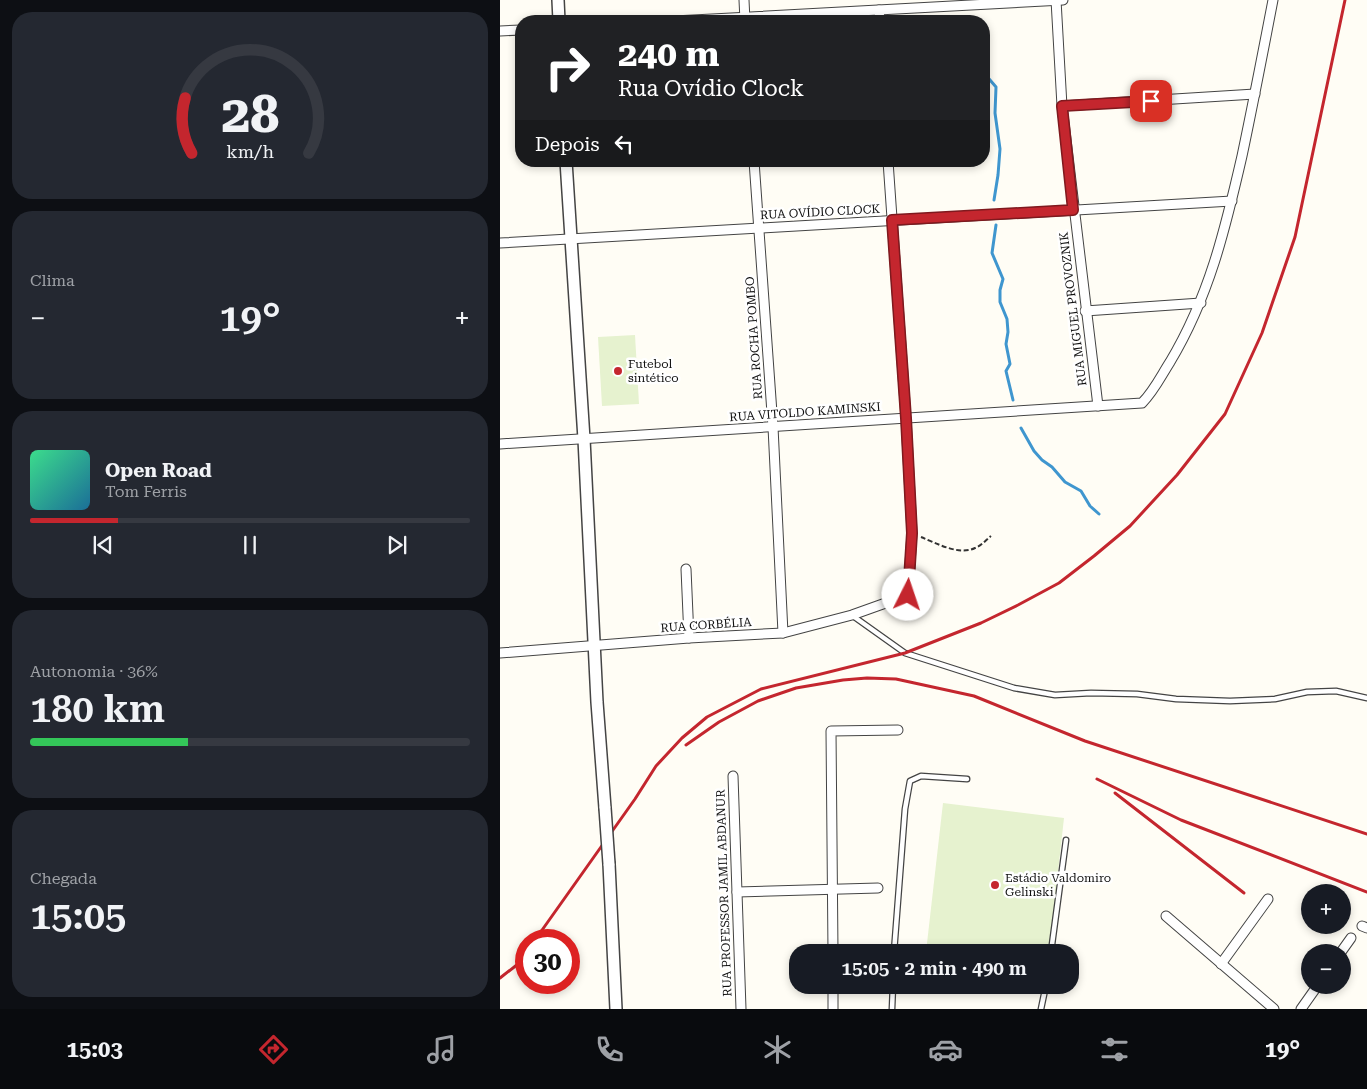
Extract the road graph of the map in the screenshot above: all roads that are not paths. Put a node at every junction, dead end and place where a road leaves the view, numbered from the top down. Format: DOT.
graph roads {
  1 [pos="558,0"];
  2 [pos="744,0"];
  3 [pos="1056,0"];
  4 [pos="1063,0"];
  5 [pos="1273,0"];
  6 [pos="879,10"];
  7 [pos="559,15"];
  8 [pos="745,15"];
  9 [pos="805,15"];
  10 [pos="879,15"];
  11 [pos="515,30"];
  12 [pos="500,31"];
  13 [pos="1255,94"];
  14 [pos="1062,106"];
  15 [pos="566,167"];
  16 [pos="754,167"];
  17 [pos="888,167"];
  18 [pos="1232,201"];
  19 [pos="1073,210"];
  20 [pos="892,220"];
  21 [pos="758,228"];
  22 [pos="571,239"];
  23 [pos="500,243"];
  24 [pos="1201,303"];
  25 [pos="1085,311"];
  26 [pos="1098,406"];
  27 [pos="906,418"];
  28 [pos="773,427"];
  29 [pos="584,439"];
  30 [pos="500,444"];
  31 [pos="686,569"];
  32 [pos="852,615"];
  33 [pos="783,633"];
  34 [pos="689,638"];
  35 [pos="595,646"];
  36 [pos="500,652"];
  37 [pos="1367,698"];
  38 [pos="898,730"];
  39 [pos="733,776"];
  40 [pos="967,779"];
  41 [pos="1066,840"];
  42 [pos="878,888"];
  43 [pos="832,889"];
  44 [pos="737,892"];
  45 [pos="1268,899"];
  46 [pos="1166,916"];
  47 [pos="1350,938"];
  48 [pos="832,944"];
  49 [pos="895,944"];
  50 [pos="1052,944"];
  51 [pos="1346,944"];
  52 [pos="1221,964"];
  53 [pos="833,994"];
  54 [pos="893,994"];
  55 [pos="1044,994"];
  56 [pos="1312,994"];
  57 [pos="616,1009"];
  58 [pos="740,1009"];
  59 [pos="833,1009"];
  60 [pos="892,1009"];
  61 [pos="1041,1009"];
  62 [pos="1274,1009"];
  63 [pos="1301,1009"];
  1 -- 7 [label="street"];
  2 -- 8 [label="street"];
  3 -- 4 [label="street"];
  3 -- 6 [label="street"];
  3 -- 14 [label="street, RUA MIGUEL PROVOZNIK"];
  5 -- 13 [label="street"];
  6 -- 9 [label="street"];
  6 -- 10 [label="street"];
  11 -- 12 [label="street"];
  13 -- 14 [label="street"];
  13 -- 18 [label="street"];
  14 -- 19 [label="street, RUA MIGUEL PROVOZNIK"];
  15 -- 22 [label="street"];
  16 -- 21 [label="street, RUA ROCHA POMBO"];
  17 -- 20 [label="street"];
  18 -- 19 [label="street, RUA OVÍDIO CLOCK"];
  18 -- 24 [label="street"];
  19 -- 20 [label="street, RUA OVÍDIO CLOCK"];
  19 -- 25 [label="street, RUA MIGUEL PROVOZNIK"];
  20 -- 21 [label="street, RUA OVÍDIO CLOCK"];
  20 -- 27 [label="street"];
  21 -- 22 [label="street, RUA OVÍDIO CLOCK"];
  21 -- 28 [label="street, RUA ROCHA POMBO"];
  22 -- 23 [label="street, RUA OVÍDIO CLOCK"];
  22 -- 29 [label="street"];
  24 -- 25 [label="street"];
  24 -- 26 [label="street, RUA VITOLDO KAMINSKI"];
  25 -- 26 [label="street, RUA MIGUEL PROVOZNIK"];
  26 -- 27 [label="street, RUA VITOLDO KAMINSKI"];
  27 -- 28 [label="street, RUA VITOLDO KAMINSKI"];
  27 -- 32 [label="street, RUA CORBÉLIA"];
  28 -- 29 [label="street, RUA VITOLDO KAMINSKI"];
  28 -- 33 [label="street, RUA ROCHA POMBO"];
  29 -- 30 [label="street, RUA VITOLDO KAMINSKI"];
  29 -- 35 [label="street"];
  31 -- 34 [label="street"];
  32 -- 33 [label="street, RUA CORBÉLIA"];
  32 -- 37 [label="lane"];
  33 -- 34 [label="street, RUA CORBÉLIA"];
  34 -- 35 [label="street, RUA CORBÉLIA"];
  35 -- 36 [label="street, RUA CORBÉLIA"];
  35 -- 57 [label="street, bridge"];
  38 -- 43 [label="street"];
  39 -- 44 [label="street, RUA PROFESSOR JAMIL ABDANUR"];
  40 -- 49 [label="lane"];
  41 -- 50 [label="lane"];
  42 -- 43 [label="street"];
  43 -- 44 [label="street"];
  43 -- 48 [label="street"];
  44 -- 58 [label="street, RUA PROFESSOR JAMIL ABDANUR"];
  45 -- 52 [label="street"];
  46 -- 52 [label="street"];
  47 -- 51 [label="street"];
  52 -- 62 [label="street"];
  53 -- 59 [label="street"];
  54 -- 60 [label="lane"];
  55 -- 61 [label="lane"];
  56 -- 63 [label="street"];
}
